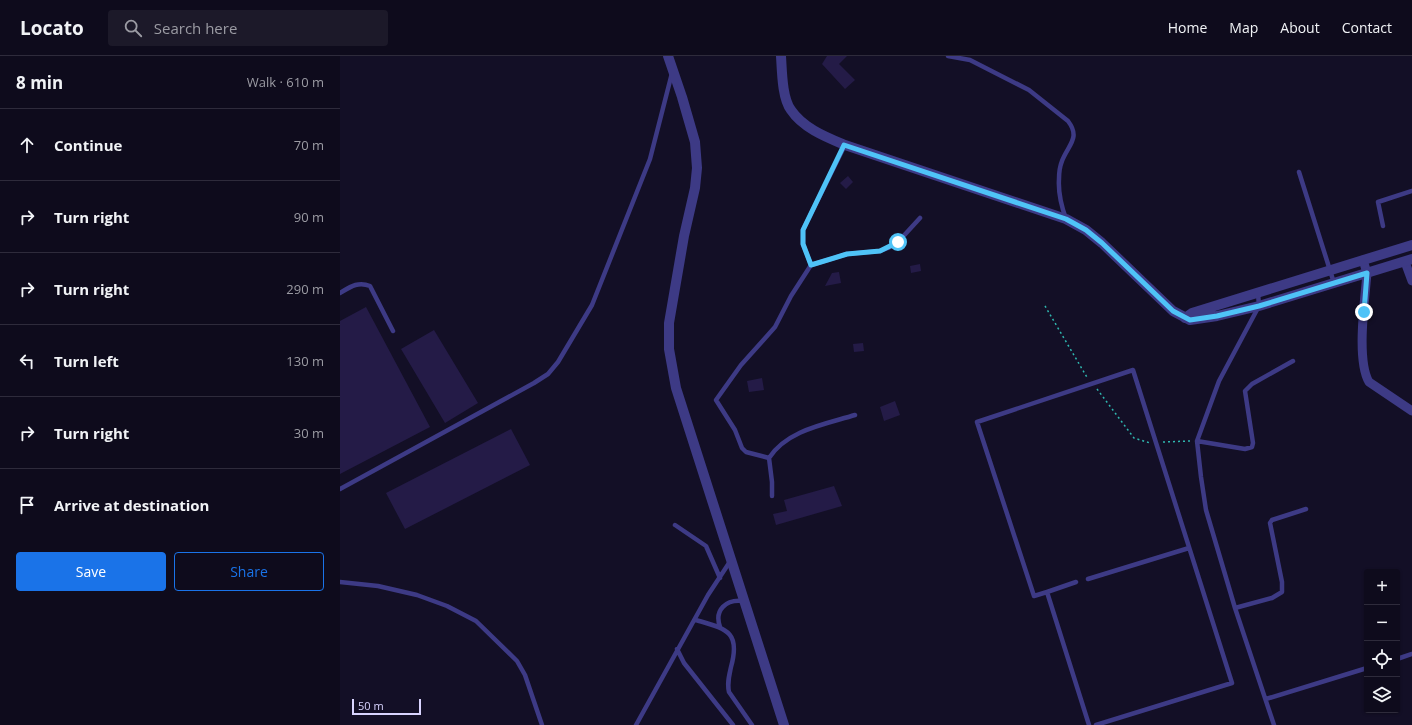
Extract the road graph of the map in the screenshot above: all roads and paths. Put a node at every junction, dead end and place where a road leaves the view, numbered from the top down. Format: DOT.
graph roads {
  1 [pos="668,56"];
  2 [pos="781,56"];
  3 [pos="948,56"];
  4 [pos="672,71"];
  5 [pos="844,145"];
  6 [pos="1299,172"];
  7 [pos="1412,191"];
  8 [pos="920,218"];
  9 [pos="1066,219"];
  10 [pos="1383,226"];
  11 [pos="1412,245"];
  12 [pos="1363,260"];
  13 [pos="1408,260"];
  14 [pos="811,265"];
  15 [pos="1330,270"];
  16 [pos="1367,273"];
  17 [pos="1412,281"];
  18 [pos="1334,283"];
  19 [pos="340,293"];
  20 [pos="1258,293"];
  21 [pos="1045,306"];
  22 [pos="1259,306"];
  23 [pos="1185,318"];
  24 [pos="393,331"];
  25 [pos="1292,361"];
  26 [pos="1092,383"];
  27 [pos="1096,389"];
  28 [pos="1412,411"];
  29 [pos="855,415"];
  30 [pos="1198,441"];
  31 [pos="1162,442"];
  32 [pos="1155,443"];
  33 [pos="770,458"];
  34 [pos="340,490"];
  35 [pos="772,496"];
  36 [pos="1306,509"];
  37 [pos="675,525"];
  38 [pos="1189,548"];
  39 [pos="731,560"];
  40 [pos="720,578"];
  41 [pos="1088,579"];
  42 [pos="340,582"];
  43 [pos="1076,582"];
  44 [pos="1047,592"];
  45 [pos="745,602"];
  46 [pos="1235,608"];
  47 [pos="696,620"];
  48 [pos="720,627"];
  49 [pos="677,649"];
  50 [pos="1412,654"];
  51 [pos="1400,658"];
  52 [pos="1364,669"];
  53 [pos="1266,699"];
  54 [pos="542,725"];
  55 [pos="636,725"];
  56 [pos="733,725"];
  57 [pos="752,725"];
  58 [pos="784,725"];
  59 [pos="1089,725"];
  60 [pos="1096,725"];
  61 [pos="1274,725"];
  1 -- 4 [label="street"];
  2 -- 5 [label="street"];
  3 -- 9 [label="lane"];
  4 -- 34 [label="lane"];
  4 -- 39 [label="street"];
  5 -- 9 [label="street"];
  5 -- 14 [label="lane"];
  6 -- 15 [label="lane"];
  7 -- 10 [label="lane"];
  8 -- 14 [label="lane"];
  9 -- 23 [label="street"];
  11 -- 12 [label="street"];
  12 -- 15 [label="street"];
  12 -- 16 [label="street"];
  13 -- 16 [label="street"];
  13 -- 17 [label="street"];
  14 -- 33 [label="lane"];
  15 -- 18 [label="lane"];
  15 -- 20 [label="street"];
  16 -- 18 [label="street"];
  16 -- 28 [label="street"];
  18 -- 22 [label="street"];
  19 -- 24 [label="lane"];
  20 -- 22 [label="lane"];
  20 -- 23 [label="street"];
  21 -- 26 [label="path"];
  22 -- 23 [label="street"];
  22 -- 30 [label="lane"];
  25 -- 30 [label="lane"];
  27 -- 32 [label="path"];
  29 -- 33 [label="lane"];
  30 -- 31 [label="path"];
  30 -- 46 [label="lane"];
  33 -- 35 [label="lane"];
  36 -- 46 [label="lane"];
  37 -- 40 [label="lane"];
  38 -- 41 [label="lane"];
  38 -- 44 [label="lane"];
  38 -- 60 [label="lane"];
  39 -- 40 [label="lane"];
  39 -- 45 [label="street"];
  40 -- 47 [label="lane"];
  42 -- 54 [label="lane"];
  43 -- 44 [label="lane"];
  44 -- 59 [label="lane"];
  45 -- 48 [label="lane"];
  45 -- 58 [label="street"];
  46 -- 53 [label="lane"];
  47 -- 48 [label="lane"];
  47 -- 49 [label="lane"];
  48 -- 57 [label="lane"];
  49 -- 55 [label="lane"];
  49 -- 56 [label="lane"];
  50 -- 51 [label="lane"];
  52 -- 53 [label="lane"];
  53 -- 61 [label="lane"];
}
